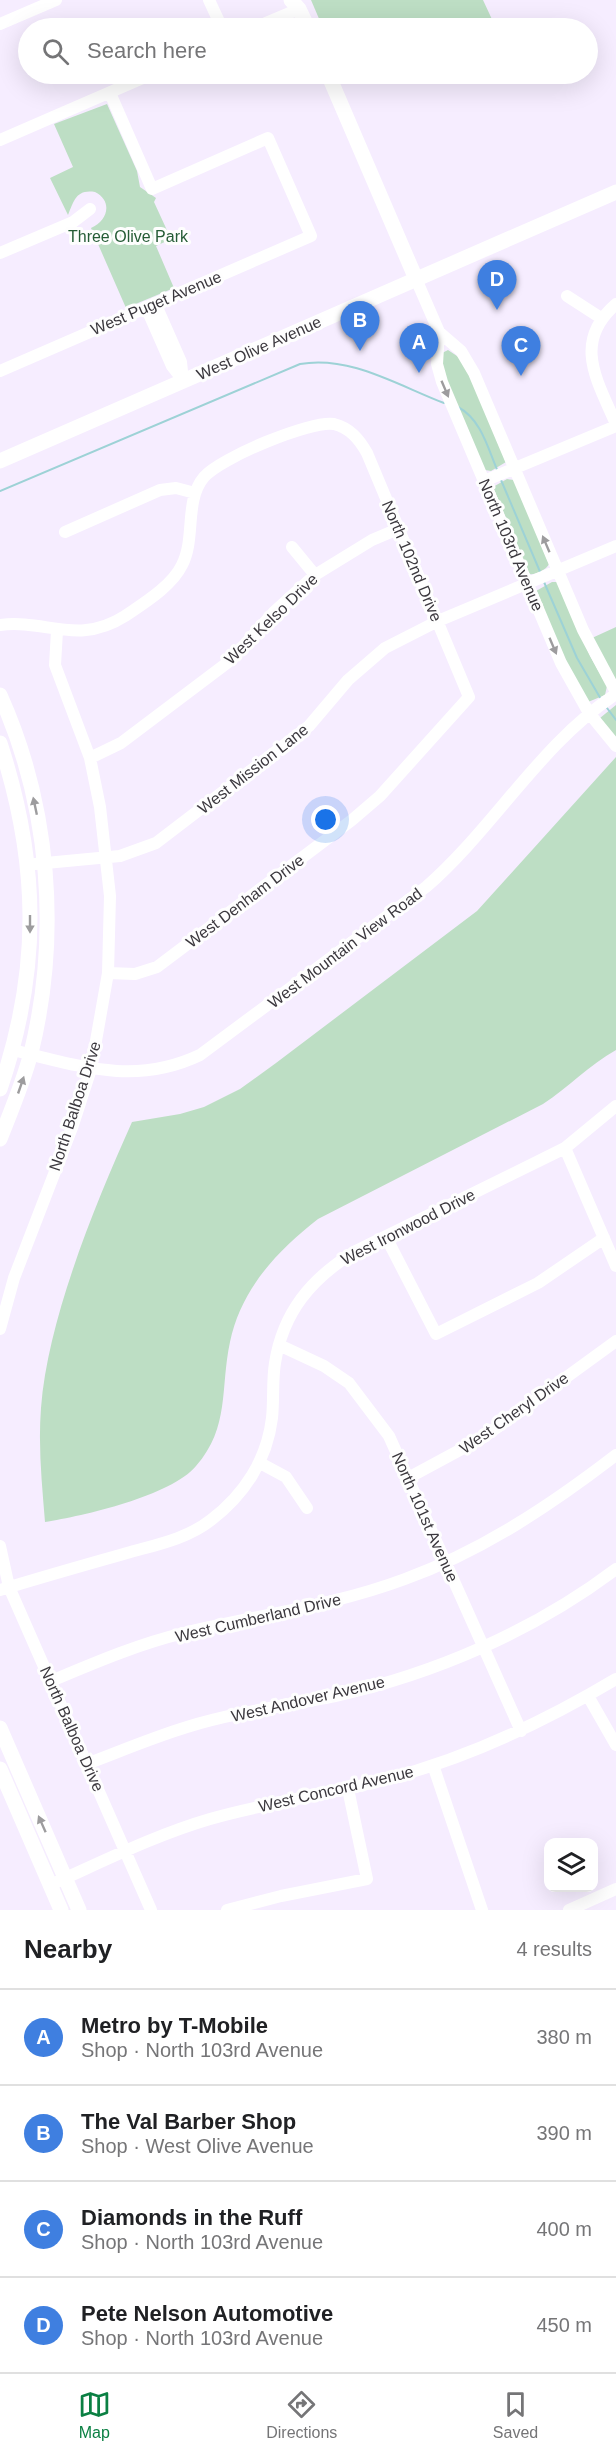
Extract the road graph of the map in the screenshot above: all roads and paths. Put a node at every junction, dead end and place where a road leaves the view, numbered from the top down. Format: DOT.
graph roads {
  1 [pos="56,0"];
  2 [pos="209,0"];
  3 [pos="297,3"];
  4 [pos="217,18"];
  5 [pos="271,18"];
  6 [pos="304,18"];
  7 [pos="0,24"];
  8 [pos="130,84"];
  9 [pos="332,84"];
  10 [pos="110,93"];
  11 [pos="0,140"];
  12 [pos="616,192"];
  13 [pos="90,209"];
  14 [pos="0,253"];
  15 [pos="416,279"];
  16 [pos="567,296"];
  17 [pos="616,304"];
  18 [pos="151,305"];
  19 [pos="601,318"];
  20 [pos="439,332"];
  21 [pos="0,371"];
  22 [pos="183,381"];
  23 [pos="616,425"];
  24 [pos="0,461"];
  25 [pos="514,468"];
  26 [pos="484,481"];
  27 [pos="195,493"];
  28 [pos="398,530"];
  29 [pos="65,532"];
  30 [pos="616,546"];
  31 [pos="292,547"];
  32 [pos="558,570"];
  33 [pos="315,575"];
  34 [pos="527,584"];
  35 [pos="438,621"];
  36 [pos="0,625"];
  37 [pos="57,631"];
  38 [pos="616,693"];
  39 [pos="0,695"];
  40 [pos="469,697"];
  41 [pos="589,713"];
  42 [pos="0,743"];
  43 [pos="616,746"];
  44 [pos="90,758"];
  45 [pos="106,858"];
  46 [pos="44,864"];
  47 [pos="28,865"];
  48 [pos="108,973"];
  49 [pos="13,1050"];
  50 [pos="30,1054"];
  51 [pos="91,1069"];
  52 [pos="0,1089"];
  53 [pos="616,1106"];
  54 [pos="0,1139"];
  55 [pos="566,1148"];
  56 [pos="386,1237"];
  57 [pos="604,1238"];
  58 [pos="616,1266"];
  59 [pos="0,1329"];
  60 [pos="616,1341"];
  61 [pos="279,1345"];
  62 [pos="616,1455"];
  63 [pos="260,1463"];
  64 [pos="408,1478"];
  65 [pos="307,1508"];
  66 [pos="0,1546"];
  67 [pos="444,1563"];
  68 [pos="616,1569"];
  69 [pos="4,1589"];
  70 [pos="481,1647"];
  71 [pos="616,1679"];
  72 [pos="51,1681"];
  73 [pos="588,1696"];
  74 [pos="0,1728"];
  75 [pos="521,1731"];
  76 [pos="616,1744"];
  77 [pos="89,1763"];
  78 [pos="433,1765"];
  79 [pos="0,1769"];
  80 [pos="348,1789"];
  81 [pos="126,1851"];
  82 [pos="66,1878"];
  83 [pos="50,1884"];
  84 [pos="616,1889"];
  85 [pos="61,1910"];
  86 [pos="79,1910"];
  87 [pos="151,1910"];
  88 [pos="227,1910"];
  89 [pos="482,1910"];
  90 [pos="569,1910"];
  1 -- 7 [label="street"];
  2 -- 4 [label="street"];
  3 -- 5 [label="street"];
  3 -- 6 [label="main road"];
  8 -- 10 [label="street"];
  9 -- 15 [label="main road, North 103rd Avenue"];
  10 -- 11 [label="street"];
  10 -- 18 [label="street, West Puget Avenue"];
  12 -- 15 [label="main road, West Olive Avenue"];
  13 -- 14 [label="street"];
  15 -- 20 [label="street, North 103rd Avenue"];
  15 -- 22 [label="main road, West Olive Avenue"];
  16 -- 19 [label="street"];
  17 -- 19 [label="street"];
  18 -- 21 [label="street, West Puget Avenue"];
  18 -- 22 [label="street"];
  19 -- 23 [label="street"];
  20 -- 25 [label="street, North 103rd Avenue"];
  20 -- 26 [label="street, North 103rd Avenue, one-way"];
  22 -- 24 [label="main road, West Olive Avenue"];
  23 -- 25 [label="street"];
  25 -- 26 [label="street"];
  32 -- 25 [label="street, North 103rd Avenue, one-way"];
  26 -- 34 [label="street, North 103rd Avenue"];
  27 -- 28 [label="street, North 102nd Drive"];
  27 -- 29 [label="street"];
  27 -- 37 [label="street"];
  28 -- 33 [label="street, West Kelso Drive"];
  28 -- 35 [label="street, North 102nd Drive"];
  30 -- 32 [label="street, West Mission Lane"];
  31 -- 33 [label="street"];
  32 -- 34 [label="street, West Mission Lane"];
  32 -- 38 [label="street, North 103rd Avenue"];
  33 -- 44 [label="street, West Kelso Drive"];
  34 -- 35 [label="street, West Mission Lane"];
  34 -- 41 [label="street, North 103rd Avenue, one-way"];
  35 -- 40 [label="street, North 102nd Drive"];
  35 -- 45 [label="street, West Mission Lane"];
  36 -- 37 [label="street"];
  37 -- 44 [label="street, North Balboa Drive"];
  38 -- 41 [label="street, West Mountain View Road"];
  46 -- 39 [label="main road, one-way"];
  40 -- 48 [label="street, West Denham Drive"];
  41 -- 43 [label="street, North 103rd Avenue"];
  41 -- 51 [label="street, West Mountain View Road"];
  42 -- 47 [label="main road"];
  44 -- 45 [label="street, North Balboa Drive"];
  45 -- 46 [label="street, West Mission Lane"];
  45 -- 48 [label="street, North Balboa Drive"];
  46 -- 47 [label="street, West Mission Lane"];
  46 -- 50 [label="main road"];
  47 -- 49 [label="main road, one-way"];
  48 -- 51 [label="street, North Balboa Drive"];
  49 -- 50 [label="street, West Mountain View Road"];
  49 -- 52 [label="main road"];
  50 -- 51 [label="street, West Mountain View Road"];
  54 -- 50 [label="main road, one-way"];
  51 -- 59 [label="street, North Balboa Drive"];
  53 -- 55 [label="street, West Ironwood Drive"];
  55 -- 56 [label="street, West Ironwood Drive"];
  55 -- 57 [label="street"];
  56 -- 57 [label="street"];
  56 -- 61 [label="street, West Ironwood Drive"];
  57 -- 58 [label="street"];
  60 -- 64 [label="street, West Cheryl Drive"];
  61 -- 63 [label="street, West Ironwood Drive"];
  61 -- 64 [label="street, North 101st Avenue"];
  62 -- 67 [label="street, West Cumberland Drive"];
  63 -- 65 [label="street"];
  63 -- 69 [label="street, West Ironwood Drive"];
  64 -- 67 [label="street, North 101st Avenue"];
  66 -- 69 [label="street, North Balboa Drive"];
  67 -- 70 [label="street, North 101st Avenue"];
  67 -- 72 [label="street, West Cumberland Drive"];
  68 -- 70 [label="street, West Andover Avenue"];
  69 -- 72 [label="street, North Balboa Drive"];
  70 -- 75 [label="street, North 101st Avenue"];
  70 -- 77 [label="street, West Andover Avenue"];
  71 -- 73 [label="street, West Concord Avenue"];
  72 -- 77 [label="street, North Balboa Drive"];
  73 -- 75 [label="street, West Concord Avenue"];
  73 -- 76 [label="street"];
  82 -- 74 [label="main road, one-way"];
  75 -- 78 [label="street, West Concord Avenue"];
  77 -- 81 [label="street, North Balboa Drive"];
  78 -- 80 [label="street, West Concord Avenue"];
  78 -- 89 [label="street"];
  79 -- 83 [label="main road"];
  80 -- 81 [label="street, West Concord Avenue"];
  80 -- 88 [label="street"];
  81 -- 82 [label="street, West Concord Avenue"];
  81 -- 87 [label="street, North Balboa Drive"];
  82 -- 83 [label="street, West Concord Avenue"];
  82 -- 86 [label="main road"];
  83 -- 85 [label="main road"];
  84 -- 90 [label="street"];
}
